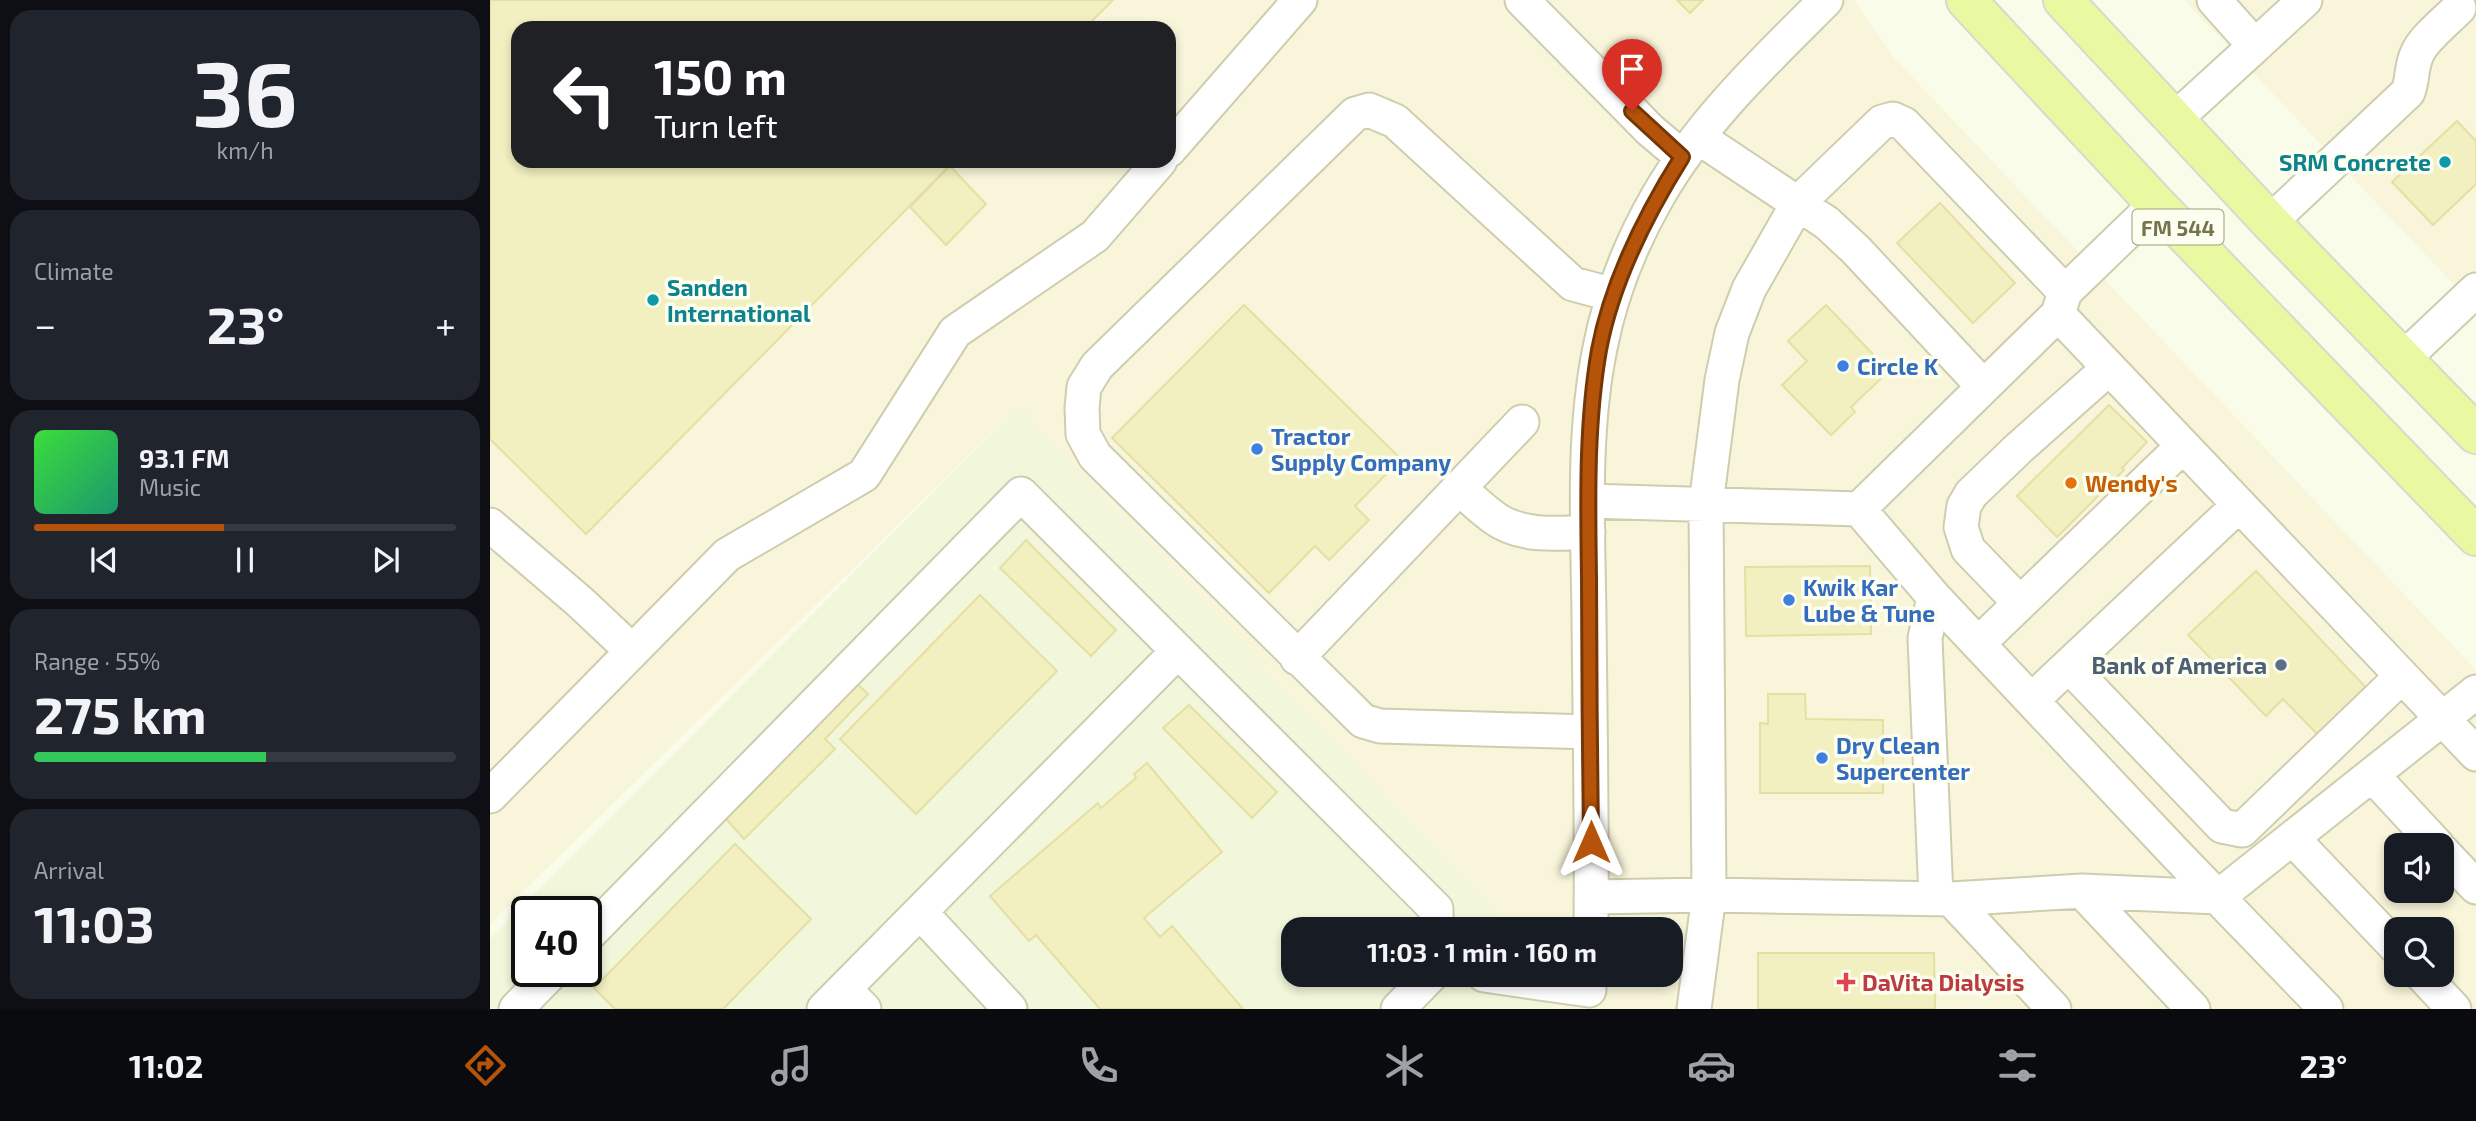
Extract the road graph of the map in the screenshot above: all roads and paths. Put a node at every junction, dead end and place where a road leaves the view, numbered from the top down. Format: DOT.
graph roads {
  1 [pos="1300,0"];
  2 [pos="1522,0"];
  3 [pos="1826,0"];
  4 [pos="1966,0"];
  5 [pos="2063,0"];
  6 [pos="2214,0"];
  7 [pos="2305,0"];
  8 [pos="2459,8"];
  9 [pos="2255,46"];
  10 [pos="2175,120"];
  11 [pos="1176,142"];
  12 [pos="1690,147"];
  13 [pos="1154,168"];
  14 [pos="1798,203"];
  15 [pos="2156,204"];
  16 [pos="2270,222"];
  17 [pos="2476,290"];
  18 [pos="1614,295"];
  19 [pos="2061,303"];
  20 [pos="2403,359"];
  21 [pos="2109,368"];
  22 [pos="1983,386"];
  23 [pos="1522,422"];
  24 [pos="2476,434"];
  25 [pos="2183,446"];
  26 [pos="1460,488"];
  27 [pos="1706,504"];
  28 [pos="2239,505"];
  29 [pos="1859,509"];
  30 [pos="1588,517"];
  31 [pos="490,525"];
  32 [pos="2476,536"];
  33 [pos="1934,597"];
  34 [pos="2020,603"];
  35 [pos="1979,643"];
  36 [pos="632,651"];
  37 [pos="1178,651"];
  38 [pos="1297,658"];
  39 [pos="2068,666"];
  40 [pos="2402,676"];
  41 [pos="2476,692"];
  42 [pos="2032,700"];
  43 [pos="2442,719"];
  44 [pos="1590,732"];
  45 [pos="2476,754"];
  46 [pos="2372,775"];
  47 [pos="490,796"];
  48 [pos="2426,833"];
  49 [pos="2292,838"];
  50 [pos="2454,864"];
  51 [pos="2476,887"];
  52 [pos="2082,891"];
  53 [pos="1709,895"];
  54 [pos="1591,897"];
  55 [pos="2218,897"];
  56 [pos="1944,898"];
  57 [pos="920,912"];
  58 [pos="1436,917"];
  59 [pos="1591,917"];
  60 [pos="602,921"];
  61 [pos="2384,934"];
  62 [pos="537,987"];
  63 [pos="1419,987"];
  64 [pos="1563,987"];
  65 [pos="2433,987"];
  66 [pos="1589,991"];
  67 [pos="844,1002"];
  68 [pos="516,1009"];
  69 [pos="1010,1009"];
  70 [pos="1398,1009"];
  71 [pos="1694,1009"];
  72 [pos="2054,1009"];
  73 [pos="2193,1009"];
  74 [pos="2326,1009"];
  75 [pos="2454,1009"];
  1 -- 11 [label="street"];
  2 -- 12 [label="street"];
  3 -- 12 [label="street"];
  4 -- 15 [label="main road, FM 544 / FM 544"];
  5 -- 10 [label="main road, FM 544 / FM 544"];
  6 -- 9 [label="street"];
  7 -- 9 [label="street"];
  8 -- 16 [label="street"];
  9 -- 10 [label="street"];
  10 -- 16 [label="main road, FM 544 / FM 544"];
  12 -- 14 [label="street"];
  12 -- 18 [label="street"];
  13 -- 36 [label="street"];
  14 -- 19 [label="street"];
  14 -- 22 [label="street"];
  14 -- 27 [label="street"];
  15 -- 19 [label="street"];
  15 -- 32 [label="main road, FM 544 / FM 544"];
  16 -- 20 [label="main road, FM 544 / FM 544"];
  17 -- 20 [label="street"];
  18 -- 30 [label="street"];
  18 -- 38 [label="street"];
  19 -- 21 [label="street"];
  19 -- 22 [label="street"];
  20 -- 24 [label="main road, FM 544 / FM 544"];
  21 -- 25 [label="street"];
  21 -- 34 [label="street"];
  22 -- 29 [label="street"];
  23 -- 26 [label="street"];
  25 -- 28 [label="street"];
  25 -- 34 [label="street"];
  26 -- 30 [label="street"];
  26 -- 38 [label="street"];
  27 -- 29 [label="street"];
  27 -- 30 [label="street"];
  27 -- 53 [label="street"];
  28 -- 39 [label="street"];
  28 -- 40 [label="street"];
  29 -- 33 [label="street"];
  30 -- 44 [label="street"];
  31 -- 36 [label="street"];
  33 -- 35 [label="street"];
  33 -- 56 [label="street"];
  34 -- 35 [label="street"];
  35 -- 42 [label="street"];
  36 -- 47 [label="street"];
  37 -- 57 [label="street"];
  37 -- 58 [label="street"];
  37 -- 60 [label="street"];
  38 -- 44 [label="street"];
  39 -- 40 [label="street"];
  39 -- 42 [label="street"];
  40 -- 43 [label="street"];
  41 -- 43 [label="street"];
  42 -- 55 [label="street"];
  43 -- 45 [label="street"];
  43 -- 46 [label="street"];
  44 -- 54 [label="street"];
  46 -- 48 [label="street"];
  46 -- 49 [label="street"];
  49 -- 55 [label="street"];
  49 -- 61 [label="street"];
  50 -- 51 [label="street"];
  52 -- 55 [label="street"];
  52 -- 56 [label="street"];
  52 -- 73 [label="street"];
  53 -- 54 [label="street"];
  53 -- 56 [label="street"];
  53 -- 71 [label="street"];
  54 -- 59 [label="street"];
  55 -- 74 [label="street"];
  56 -- 72 [label="street"];
  57 -- 67 [label="street"];
  57 -- 69 [label="street"];
  62 -- 68 [label="street"];
  63 -- 70 [label="street"];
  64 -- 66 [label="street"];
  65 -- 75 [label="street"];
}
